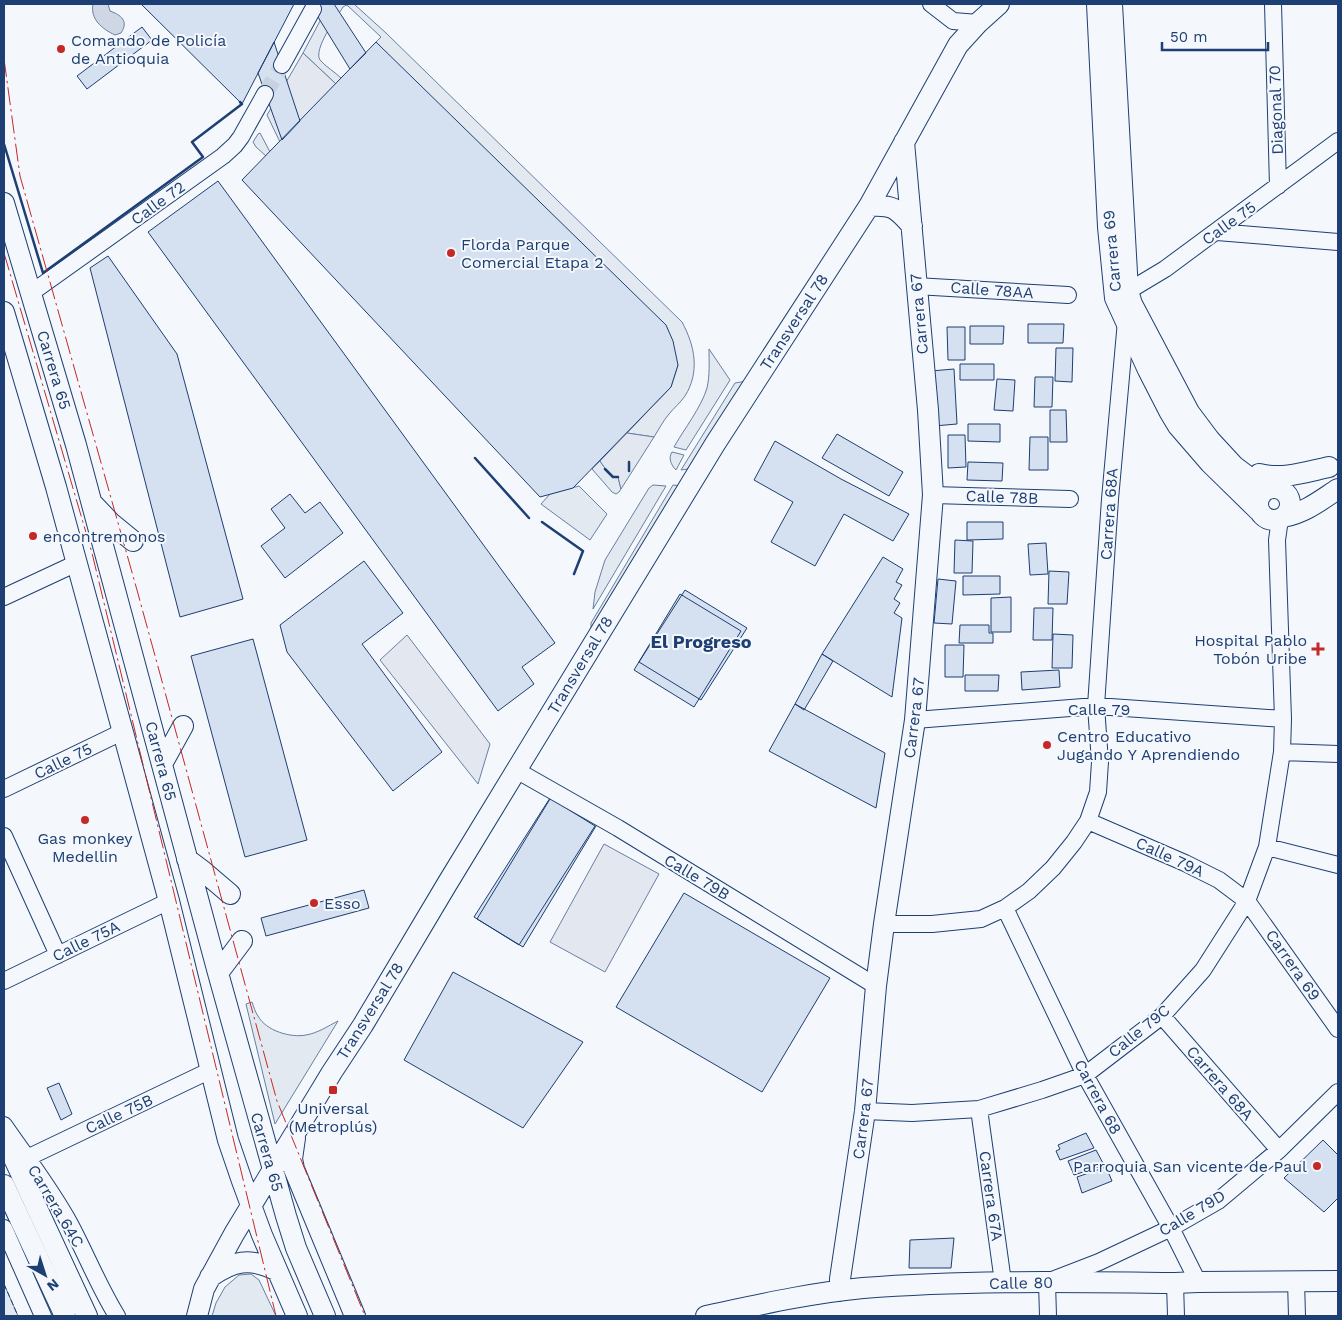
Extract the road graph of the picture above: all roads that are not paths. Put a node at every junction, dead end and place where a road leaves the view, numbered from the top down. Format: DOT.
graph roads {
  1 [pos="932,4"];
  2 [pos="999,4"];
  3 [pos="1097,4"];
  4 [pos="1112,4"];
  5 [pos="1273,4"];
  6 [pos="313,9"];
  7 [pos="953,21"];
  8 [pos="978,22"];
  9 [pos="958,45"];
  10 [pos="282,65"];
  11 [pos="265,94"];
  12 [pos="904,142"];
  13 [pos="1338,142"];
  14 [pos="1278,186"];
  15 [pos="4,203"];
  16 [pos="869,206"];
  17 [pos="912,226"];
  18 [pos="1217,232"];
  19 [pos="1338,242"];
  20 [pos="916,286"];
  21 [pos="31,293"];
  22 [pos="1068,295"];
  23 [pos="1122,295"];
  24 [pos="4,312"];
  25 [pos="1126,321"];
  26 [pos="1333,464"];
  27 [pos="1234,466"];
  28 [pos="1276,489"];
  29 [pos="1338,489"];
  30 [pos="933,495"];
  31 [pos="1070,499"];
  32 [pos="92,504"];
  33 [pos="1272,516"];
  34 [pos="133,541"];
  35 [pos="76,563"];
  36 [pos="4,597"];
  37 [pos="1096,706"];
  38 [pos="1283,719"];
  39 [pos="916,720"];
  40 [pos="183,726"];
  41 [pos="122,732"];
  42 [pos="1282,752"];
  43 [pos="1338,754"];
  44 [pos="162,764"];
  45 [pos="516,770"];
  46 [pos="4,789"];
  47 [pos="1088,821"];
  48 [pos="4,836"];
  49 [pos="1266,847"];
  50 [pos="187,859"];
  51 [pos="1338,865"];
  52 [pos="230,894"];
  53 [pos="169,901"];
  54 [pos="1247,901"];
  55 [pos="1005,908"];
  56 [pos="884,924"];
  57 [pos="242,940"];
  58 [pos="58,955"];
  59 [pos="218,973"];
  60 [pos="4,981"];
  61 [pos="876,986"];
  62 [pos="1162,1016"];
  63 [pos="1338,1029"];
  64 [pos="211,1070"];
  65 [pos="1085,1075"];
  66 [pos="1338,1092"];
  67 [pos="979,1109"];
  68 [pos="865,1111"];
  69 [pos="4,1124"];
  70 [pos="296,1131"];
  71 [pos="4,1137"];
  72 [pos="1279,1150"];
  73 [pos="27,1158"];
  74 [pos="273,1170"];
  75 [pos="4,1185"];
  76 [pos="251,1206"];
  77 [pos="1171,1228"];
  78 [pos="5,1234"];
  79 [pos="296,1248"];
  80 [pos="331,1259"];
  81 [pos="276,1270"];
  82 [pos="210,1277"];
  83 [pos="1296,1281"];
  84 [pos="1338,1281"];
  85 [pos="1003,1282"];
  86 [pos="1047,1282"];
  87 [pos="1198,1282"];
  88 [pos="1175,1283"];
  89 [pos="840,1291"];
  90 [pos="43,1316"];
  91 [pos="64,1316"];
  92 [pos="87,1316"];
  93 [pos="117,1316"];
  94 [pos="198,1316"];
  95 [pos="297,1316"];
  96 [pos="325,1316"];
  97 [pos="355,1316"];
  98 [pos="706,1316"];
  99 [pos="1048,1316"];
  100 [pos="1176,1316"];
  101 [pos="1296,1316"];
  1 -- 7 [label="street"];
  2 -- 8 [label="main road, Transversal 78"];
  3 -- 23 [label="main road, Carrera 69"];
  4 -- 23 [label="main road, Carrera 69"];
  5 -- 14 [label="street, Diagonal 70"];
  6 -- 10 [label="street"];
  7 -- 8 [label="street"];
  7 -- 9 [label="street"];
  8 -- 9 [label="main road, Transversal 78"];
  9 -- 12 [label="main road, Transversal 78"];
  11 -- 21 [label="street, Calle 72"];
  12 -- 16 [label="main road, Transversal 78"];
  12 -- 17 [label="main road, Carrera 67"];
  13 -- 14 [label="street, Calle 75"];
  14 -- 18 [label="street, Calle 75"];
  15 -- 21 [label="main road, Carrera 65"];
  16 -- 17 [label="main road"];
  16 -- 45 [label="main road, Transversal 78"];
  17 -- 20 [label="main road, Carrera 67"];
  18 -- 19 [label="street"];
  18 -- 23 [label="street, Calle 75"];
  20 -- 22 [label="street, Calle 78AA"];
  20 -- 30 [label="main road, Carrera 67"];
  21 -- 32 [label="main road, Carrera 65"];
  23 -- 25 [label="main road, Carrera 69"];
  23 -- 27 [label="main road, Carrera 69"];
  24 -- 35 [label="main road, Carrera 65"];
  25 -- 33 [label="main road, Carrera 69"];
  25 -- 37 [label="street, Carrera 68A"];
  26 -- 27 [label="main road"];
  26 -- 28 [label="main road"];
  27 -- 28 [label="main road, Carrera 69"];
  28 -- 33 [label="main road"];
  28 -- 33 [label="main road"];
  29 -- 33 [label="main road"];
  30 -- 31 [label="street, Calle 78B"];
  30 -- 39 [label="main road, Carrera 67"];
  32 -- 34 [label="main road"];
  32 -- 44 [label="main road, Carrera 65"];
  33 -- 38 [label="street, Carrera 69"];
  35 -- 36 [label="street"];
  35 -- 41 [label="main road, Carrera 65"];
  37 -- 38 [label="street, Calle 79"];
  37 -- 39 [label="street, Calle 79"];
  37 -- 47 [label="street"];
  38 -- 42 [label="street, Carrera 69"];
  39 -- 56 [label="main road, Carrera 67"];
  40 -- 44 [label="main road"];
  41 -- 46 [label="street, Calle 75"];
  41 -- 53 [label="main road, Carrera 65"];
  42 -- 43 [label="street"];
  42 -- 49 [label="street, Calle 79C"];
  44 -- 50 [label="main road, Carrera 65"];
  45 -- 61 [label="street, Calle 79B"];
  45 -- 70 [label="main road, Transversal 78"];
  47 -- 54 [label="street, Calle 79A"];
  47 -- 55 [label="street"];
  48 -- 58 [label="street"];
  49 -- 51 [label="street"];
  49 -- 54 [label="street, Calle 79C"];
  50 -- 52 [label="main road"];
  50 -- 59 [label="main road, Carrera 65"];
  53 -- 58 [label="street, Calle 75A"];
  53 -- 64 [label="main road, Carrera 65"];
  54 -- 62 [label="street, Calle 79C"];
  54 -- 63 [label="street, Carrera 69"];
  55 -- 56 [label="street"];
  55 -- 65 [label="street, Carrera 68"];
  56 -- 61 [label="main road, Carrera 67"];
  57 -- 59 [label="main road"];
  58 -- 60 [label="street, Calle 75A"];
  59 -- 74 [label="main road, Carrera 65"];
  61 -- 68 [label="main road, Carrera 67"];
  62 -- 65 [label="street, Calle 79C"];
  62 -- 72 [label="street, Carrera 68A"];
  64 -- 73 [label="street, Calle 75B"];
  64 -- 76 [label="main road, Carrera 65"];
  65 -- 67 [label="street, Calle 79C"];
  65 -- 77 [label="street, Carrera 68"];
  66 -- 72 [label="street, Calle 79D"];
  67 -- 68 [label="street, Calle 79C"];
  67 -- 85 [label="street, Carrera 67A"];
  68 -- 89 [label="main road, Carrera 67"];
  69 -- 73 [label="street, Carrera 64C"];
  70 -- 74 [label="main road, Transversal 78"];
  70 -- 80 [label="main road"];
  71 -- 92 [label="main road"];
  72 -- 77 [label="street, Calle 79D"];
  73 -- 93 [label="street, Carrera 64C"];
  74 -- 76 [label="main road, Transversal 78"];
  74 -- 79 [label="main road, Carrera 65"];
  75 -- 91 [label="main road"];
  76 -- 81 [label="main road, Carrera 65"];
  76 -- 82 [label="main road, Transversal 78"];
  77 -- 86 [label="street, Calle 79D"];
  77 -- 87 [label="street, Carrera 68"];
  78 -- 90 [label="street"];
  79 -- 80 [label="main road"];
  79 -- 96 [label="main road, Carrera 65"];
  80 -- 97 [label="main road"];
  81 -- 82 [label="main road"];
  81 -- 95 [label="main road, Carrera 65"];
  82 -- 94 [label="main road, Transversal 78"];
  83 -- 84 [label="main road, Calle 80"];
  83 -- 87 [label="main road, Calle 80"];
  83 -- 101 [label="street"];
  85 -- 86 [label="main road, Calle 80"];
  85 -- 89 [label="main road, Calle 80"];
  86 -- 88 [label="main road, Calle 80"];
  86 -- 99 [label="street"];
  87 -- 88 [label="main road, Calle 80"];
  88 -- 100 [label="street"];
  89 -- 98 [label="main road, Calle 80"];
}
